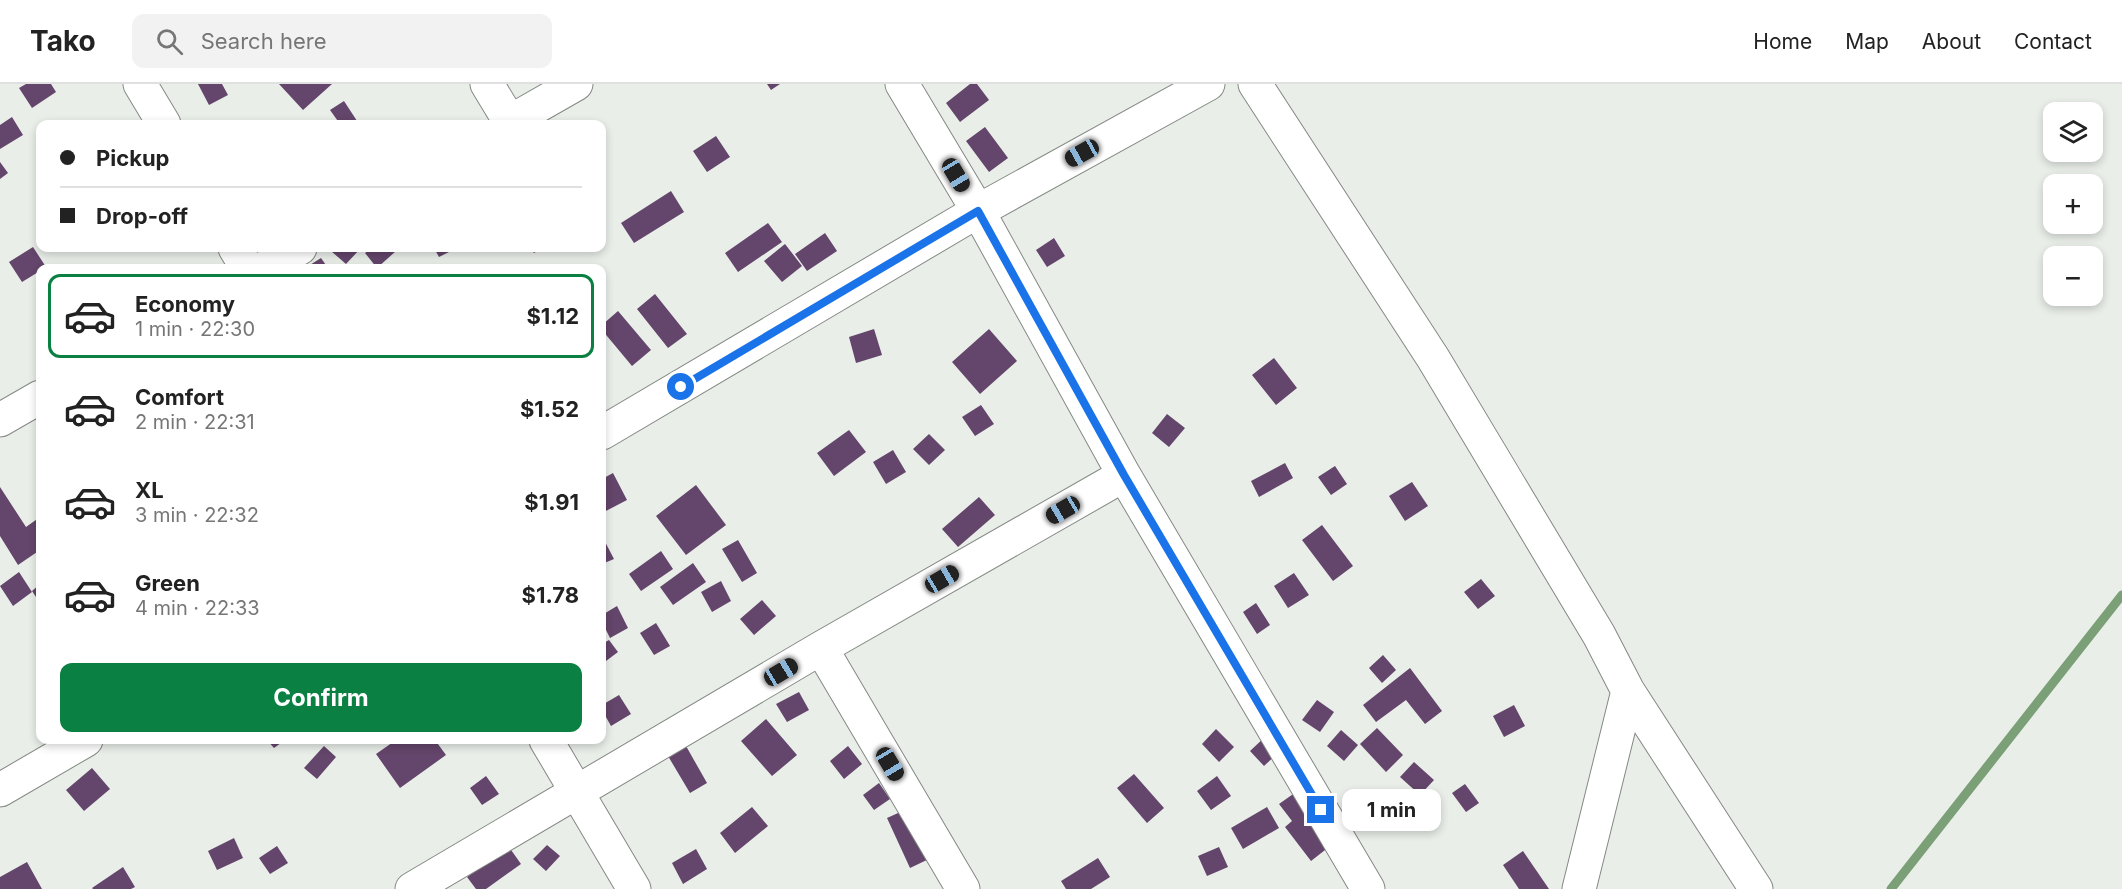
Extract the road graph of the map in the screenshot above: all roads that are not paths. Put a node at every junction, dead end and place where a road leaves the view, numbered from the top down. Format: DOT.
graph roads {
  1 [pos="140,84"];
  2 [pos="487,84"];
  3 [pos="576,84"];
  4 [pos="902,84"];
  5 [pos="1208,84"];
  6 [pos="1255,84"];
  7 [pos="162,120"];
  8 [pos="506,120"];
  9 [pos="513,120"];
  10 [pos="978,211"];
  11 [pos="293,252"];
  12 [pos="271,264"];
  13 [pos="36,399"];
  14 [pos="2,414"];
  15 [pos="606,431"];
  16 [pos="1124,475"];
  17 [pos="821,648"];
  18 [pos="1628,691"];
  19 [pos="79,744"];
  20 [pos="548,744"];
  21 [pos="0,790"];
  22 [pos="578,792"];
  23 [pos="412,889"];
  24 [pos="634,889"];
  25 [pos="963,889"];
  26 [pos="1368,889"];
  27 [pos="1579,889"];
  28 [pos="1756,889"];
  1 -- 7 [label="street"];
  2 -- 8 [label="street"];
  3 -- 9 [label="street"];
  4 -- 10 [label="street"];
  5 -- 10 [label="street"];
  6 -- 18 [label="street"];
  10 -- 15 [label="street"];
  10 -- 16 [label="street"];
  11 -- 12 [label="street"];
  13 -- 14 [label="street"];
  16 -- 17 [label="street"];
  16 -- 26 [label="street"];
  17 -- 22 [label="street"];
  17 -- 25 [label="street"];
  18 -- 27 [label="street"];
  18 -- 28 [label="street"];
  19 -- 21 [label="street"];
  20 -- 22 [label="street"];
  22 -- 23 [label="street"];
  22 -- 24 [label="street"];
}
